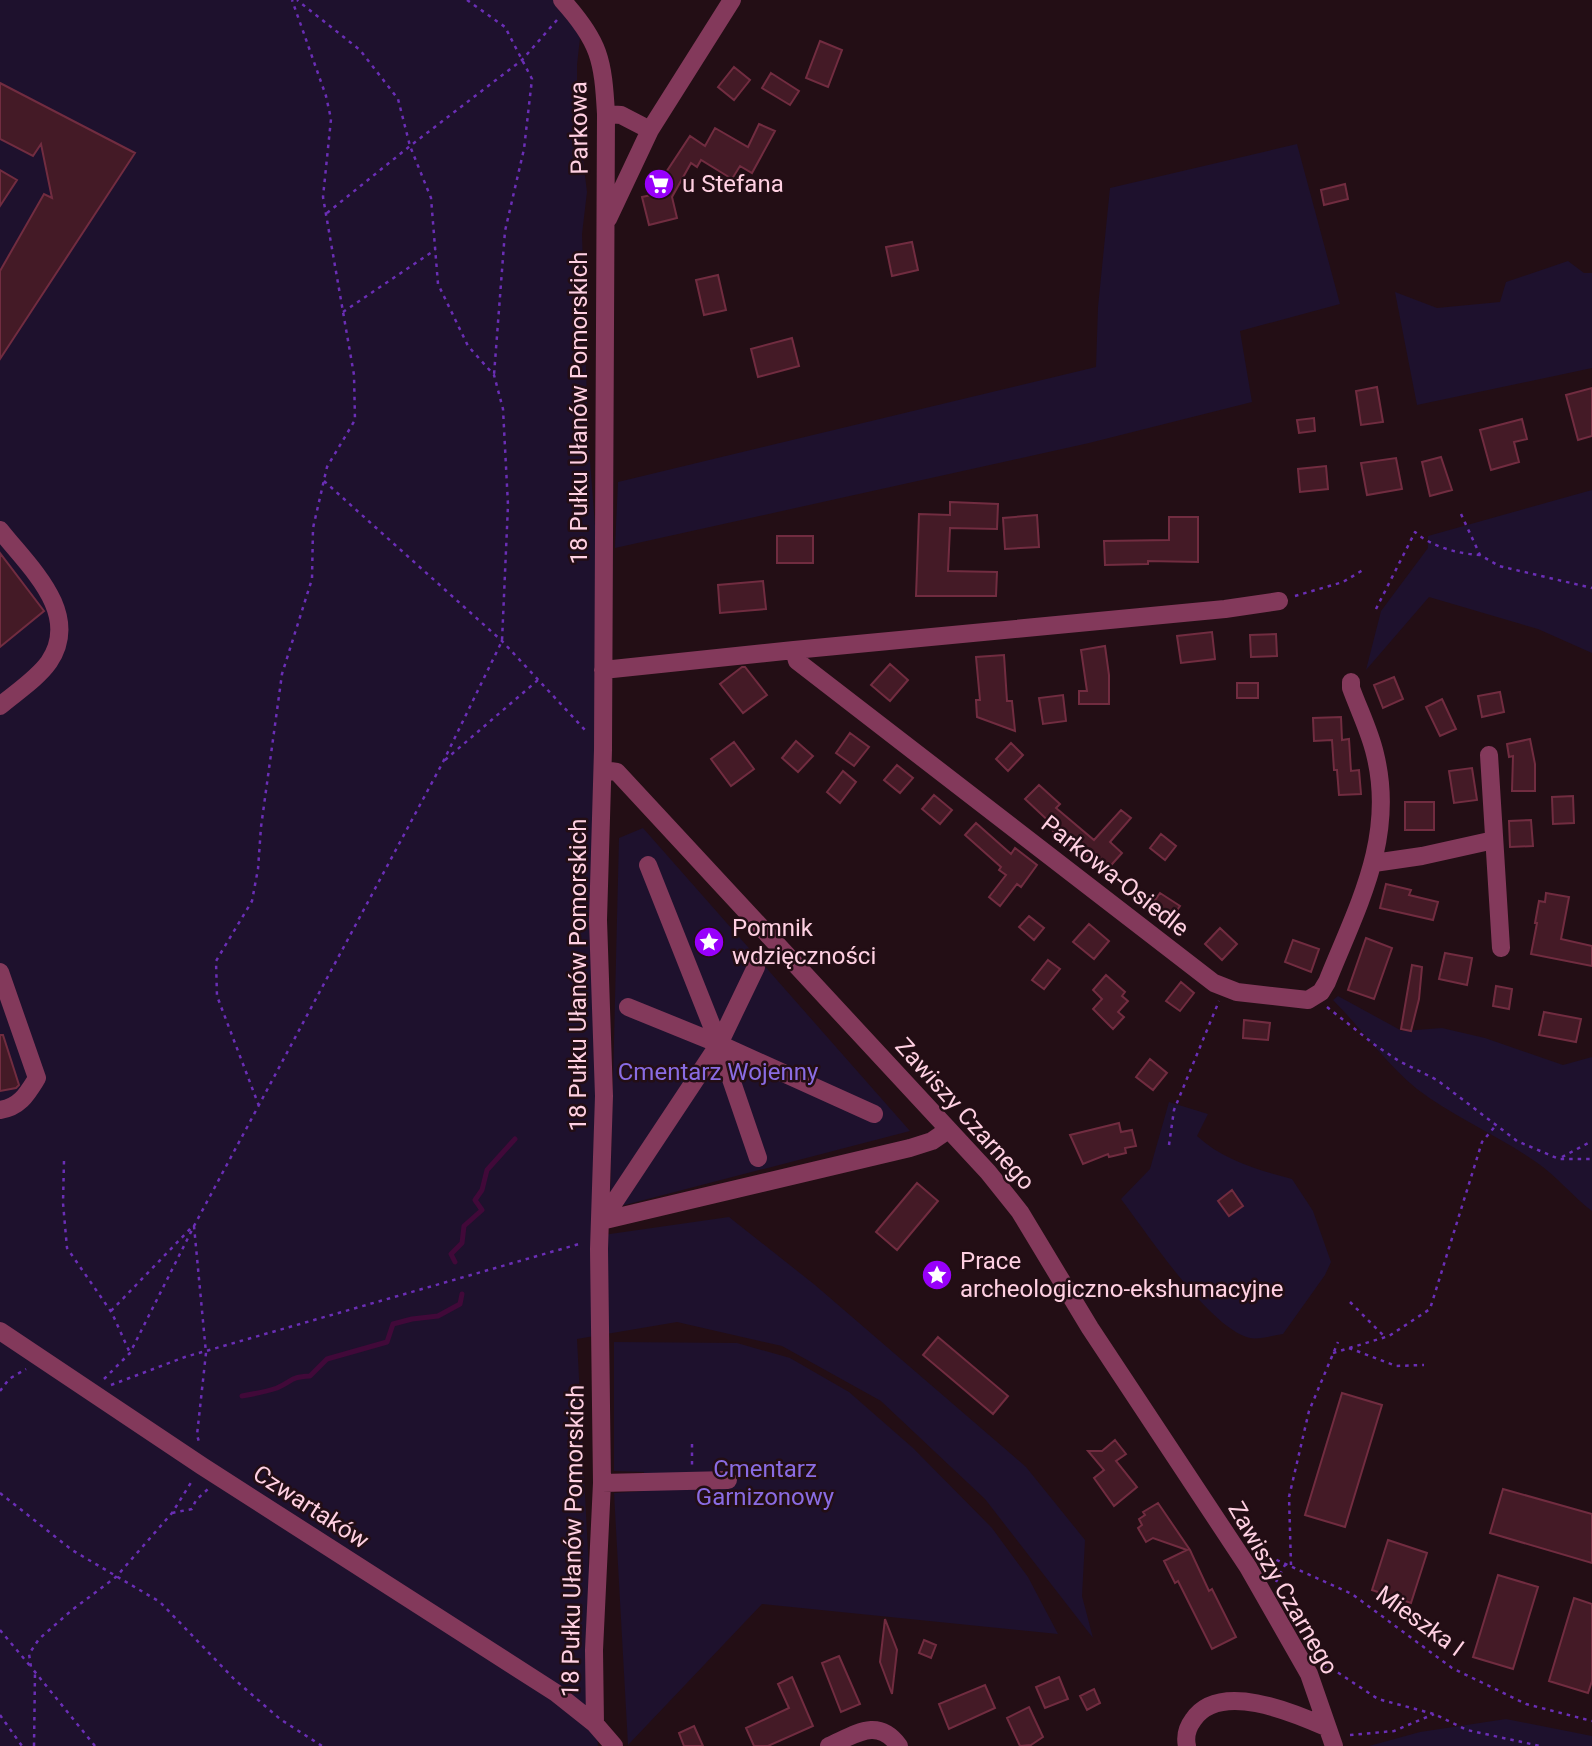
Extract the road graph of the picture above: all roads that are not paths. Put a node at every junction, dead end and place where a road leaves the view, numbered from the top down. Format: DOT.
graph roads {
  1 [pos="732,0"];
  2 [pos="565,3"];
  3 [pos="606,114"];
  4 [pos="650,130"];
  5 [pos="604,226"];
  6 [pos="0,530"];
  7 [pos="1279,601"];
  8 [pos="793,650"];
  9 [pos="603,670"];
  10 [pos="1351,682"];
  11 [pos="0,706"];
  12 [pos="1489,755"];
  13 [pos="603,770"];
  14 [pos="1494,840"];
  15 [pos="1374,863"];
  16 [pos="648,865"];
  17 [pos="1501,948"];
  18 [pos="756,967"];
  19 [pos="0,972"];
  20 [pos="628,1007"];
  21 [pos="719,1044"];
  22 [pos="0,1110"];
  23 [pos="874,1114"];
  24 [pos="948,1130"];
  25 [pos="758,1158"];
  26 [pos="601,1219"];
  27 [pos="0,1331"];
  28 [pos="729,1480"];
  29 [pos="602,1483"];
  30 [pos="596,1724"];
  31 [pos="1326,1727"];
  32 [pos="614,1746"];
  33 [pos="829,1746"];
  34 [pos="899,1746"];
  35 [pos="1187,1746"];
  36 [pos="1334,1746"];
  1 -- 4 [label="street"];
  2 -- 3 [label="street, Parkowa"];
  3 -- 4 [label="street"];
  3 -- 5 [label="street, Parkowa"];
  4 -- 5 [label="street"];
  5 -- 9 [label="street, 18 Pułku Ułanów Pomorskich"];
  6 -- 11 [label="street"];
  7 -- 8 [label="street"];
  8 -- 9 [label="street"];
  8 -- 15 [label="street, Parkowa-Osiedle"];
  9 -- 13 [label="street, 18 Pułku Ułanów Pomorskich"];
  10 -- 15 [label="street"];
  12 -- 14 [label="street"];
  13 -- 24 [label="street, Zawiszy Czarnego"];
  13 -- 26 [label="street, 18 Pułku Ułanów Pomorskich"];
  14 -- 15 [label="street"];
  14 -- 17 [label="street"];
  16 -- 21 [label="street"];
  18 -- 21 [label="street"];
  19 -- 22 [label="street"];
  20 -- 21 [label="street"];
  21 -- 23 [label="street"];
  21 -- 25 [label="street"];
  21 -- 26 [label="street"];
  24 -- 26 [label="street"];
  24 -- 31 [label="street, Zawiszy Czarnego"];
  26 -- 29 [label="street, 18 Pułku Ułanów Pomorskich"];
  27 -- 30 [label="street, Czwartaków"];
  28 -- 29 [label="street"];
  29 -- 30 [label="street, 18 Pułku Ułanów Pomorskich"];
  30 -- 32 [label="street, Czwartaków"];
  31 -- 35 [label="street"];
  31 -- 36 [label="street, Zawiszy Czarnego"];
  33 -- 34 [label="street"];
}
